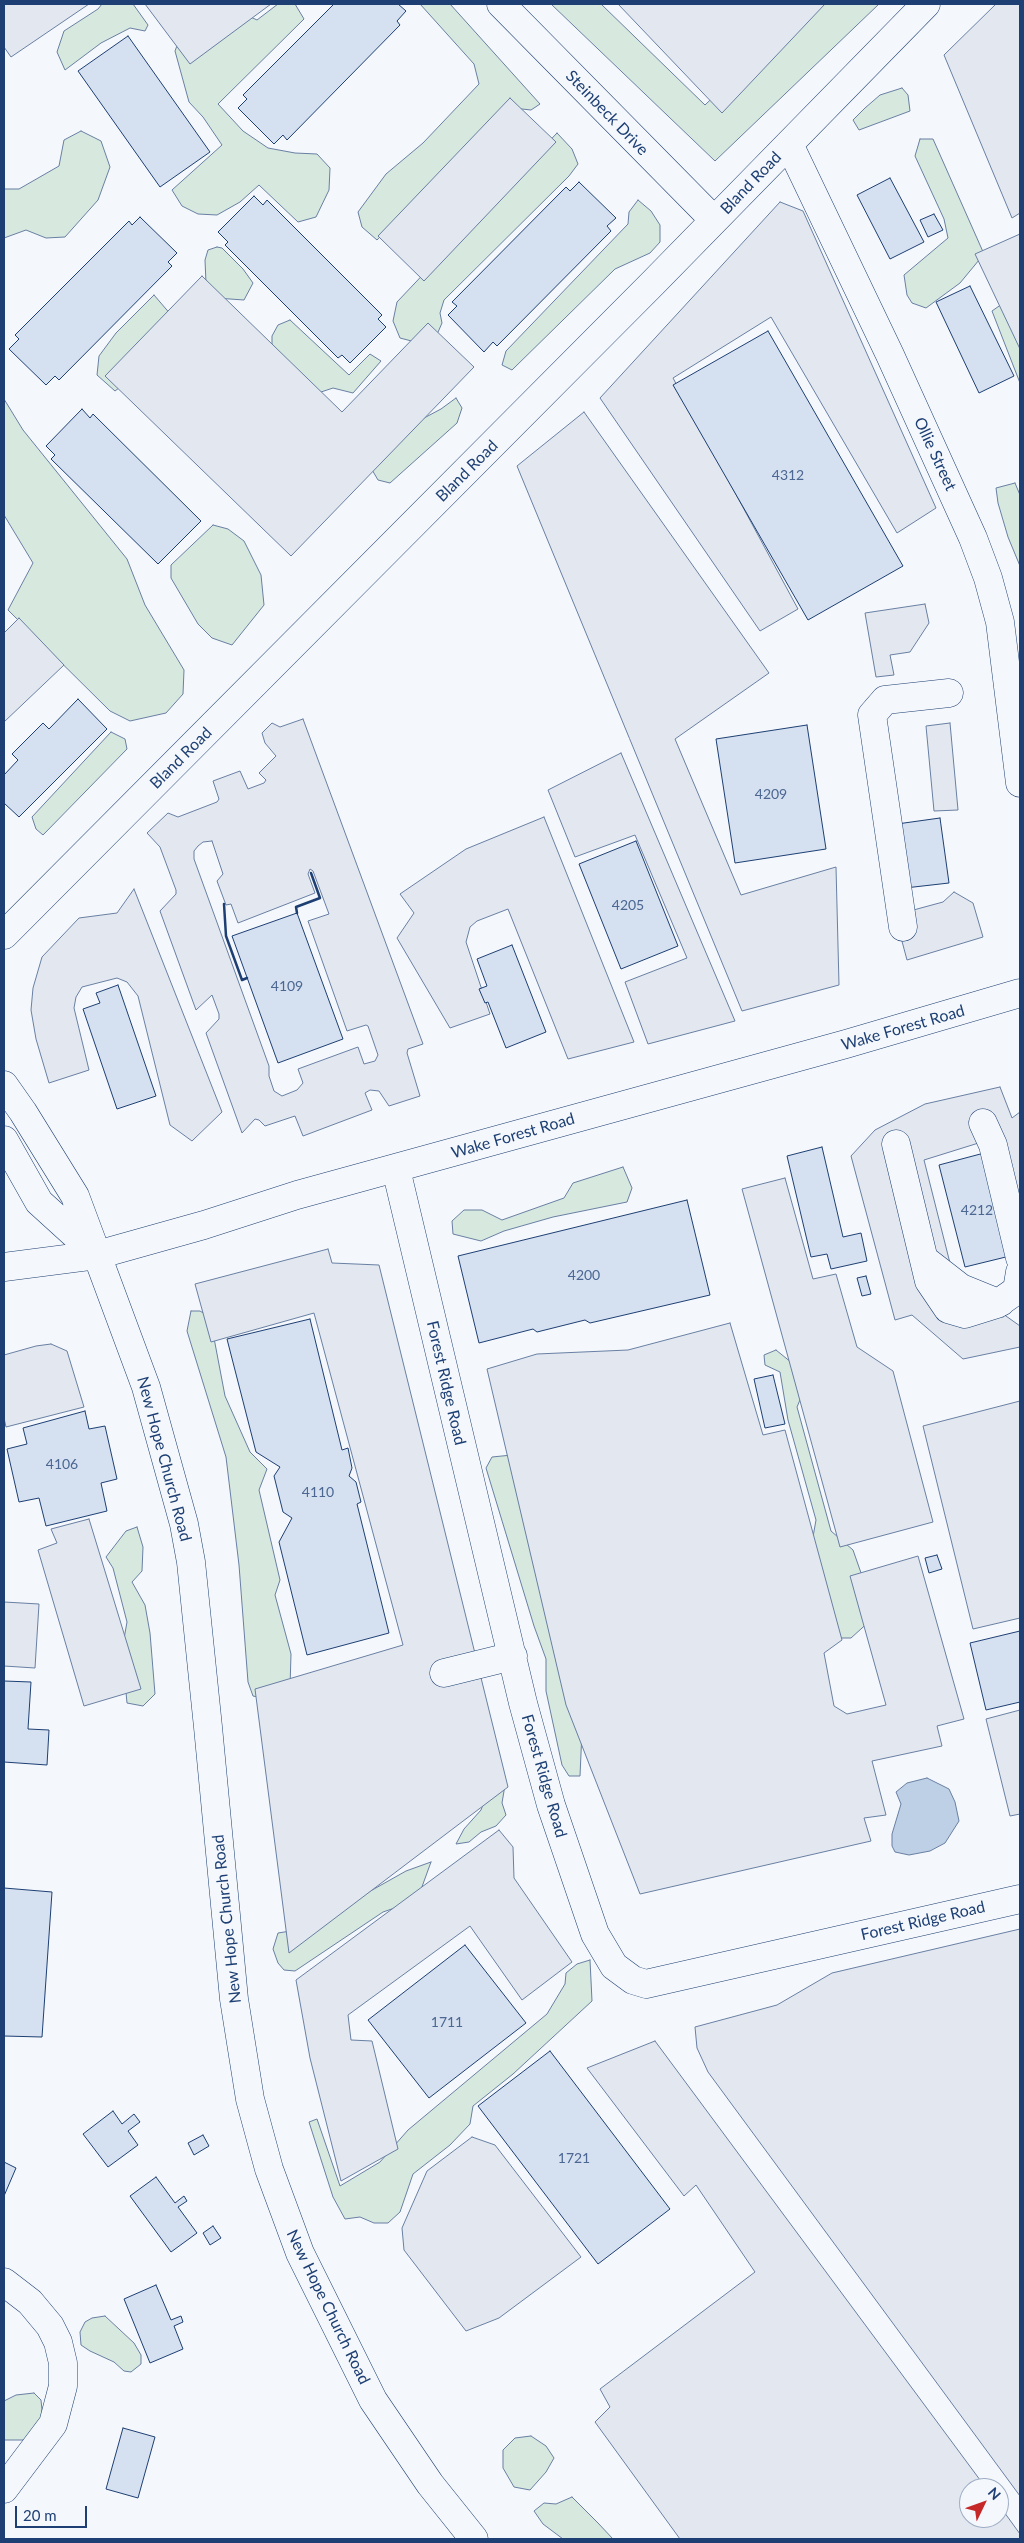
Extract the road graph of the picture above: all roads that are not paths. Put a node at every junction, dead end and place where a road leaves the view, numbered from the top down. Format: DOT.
graph roads {
  1 [pos="500,4"];
  2 [pos="926,4"];
  3 [pos="789,144"];
  4 [pos="714,220"];
  5 [pos="949,693"];
  6 [pos="1020,783"];
  7 [pos="903,927"];
  8 [pos="4,935"];
  9 [pos="1020,993"];
  10 [pos="4,1085"];
  11 [pos="983,1123"];
  12 [pos="4,1140"];
  13 [pos="896,1144"];
  14 [pos="396,1169"];
  15 [pos="97,1255"];
  16 [pos="1020,1258"];
  17 [pos="4,1267"];
  18 [pos="1020,1272"];
  19 [pos="513,1656"];
  20 [pos="444,1673"];
  21 [pos="1020,1898"];
  22 [pos="4,2282"];
  23 [pos="4,2489"];
  24 [pos="474,2539"];
  1 -- 4 [label="street, Steinbeck Drive"];
  2 -- 3 [label="street, Bland Road"];
  3 -- 4 [label="street, Bland Road"];
  3 -- 6 [label="street, Ollie Street"];
  4 -- 8 [label="street, Bland Road"];
  5 -- 7 [label="street"];
  9 -- 14 [label="street, Wake Forest Road"];
  10 -- 15 [label="street, New Hope Church Road"];
  11 -- 16 [label="street"];
  12 -- 15 [label="street"];
  13 -- 18 [label="street"];
  14 -- 15 [label="street, Wake Forest Road"];
  14 -- 19 [label="street, Forest Ridge Road"];
  15 -- 17 [label="street, Wake Forest Road"];
  15 -- 24 [label="street, New Hope Church Road"];
  19 -- 20 [label="street"];
  19 -- 21 [label="street, Forest Ridge Road"];
  22 -- 23 [label="street"];
}
